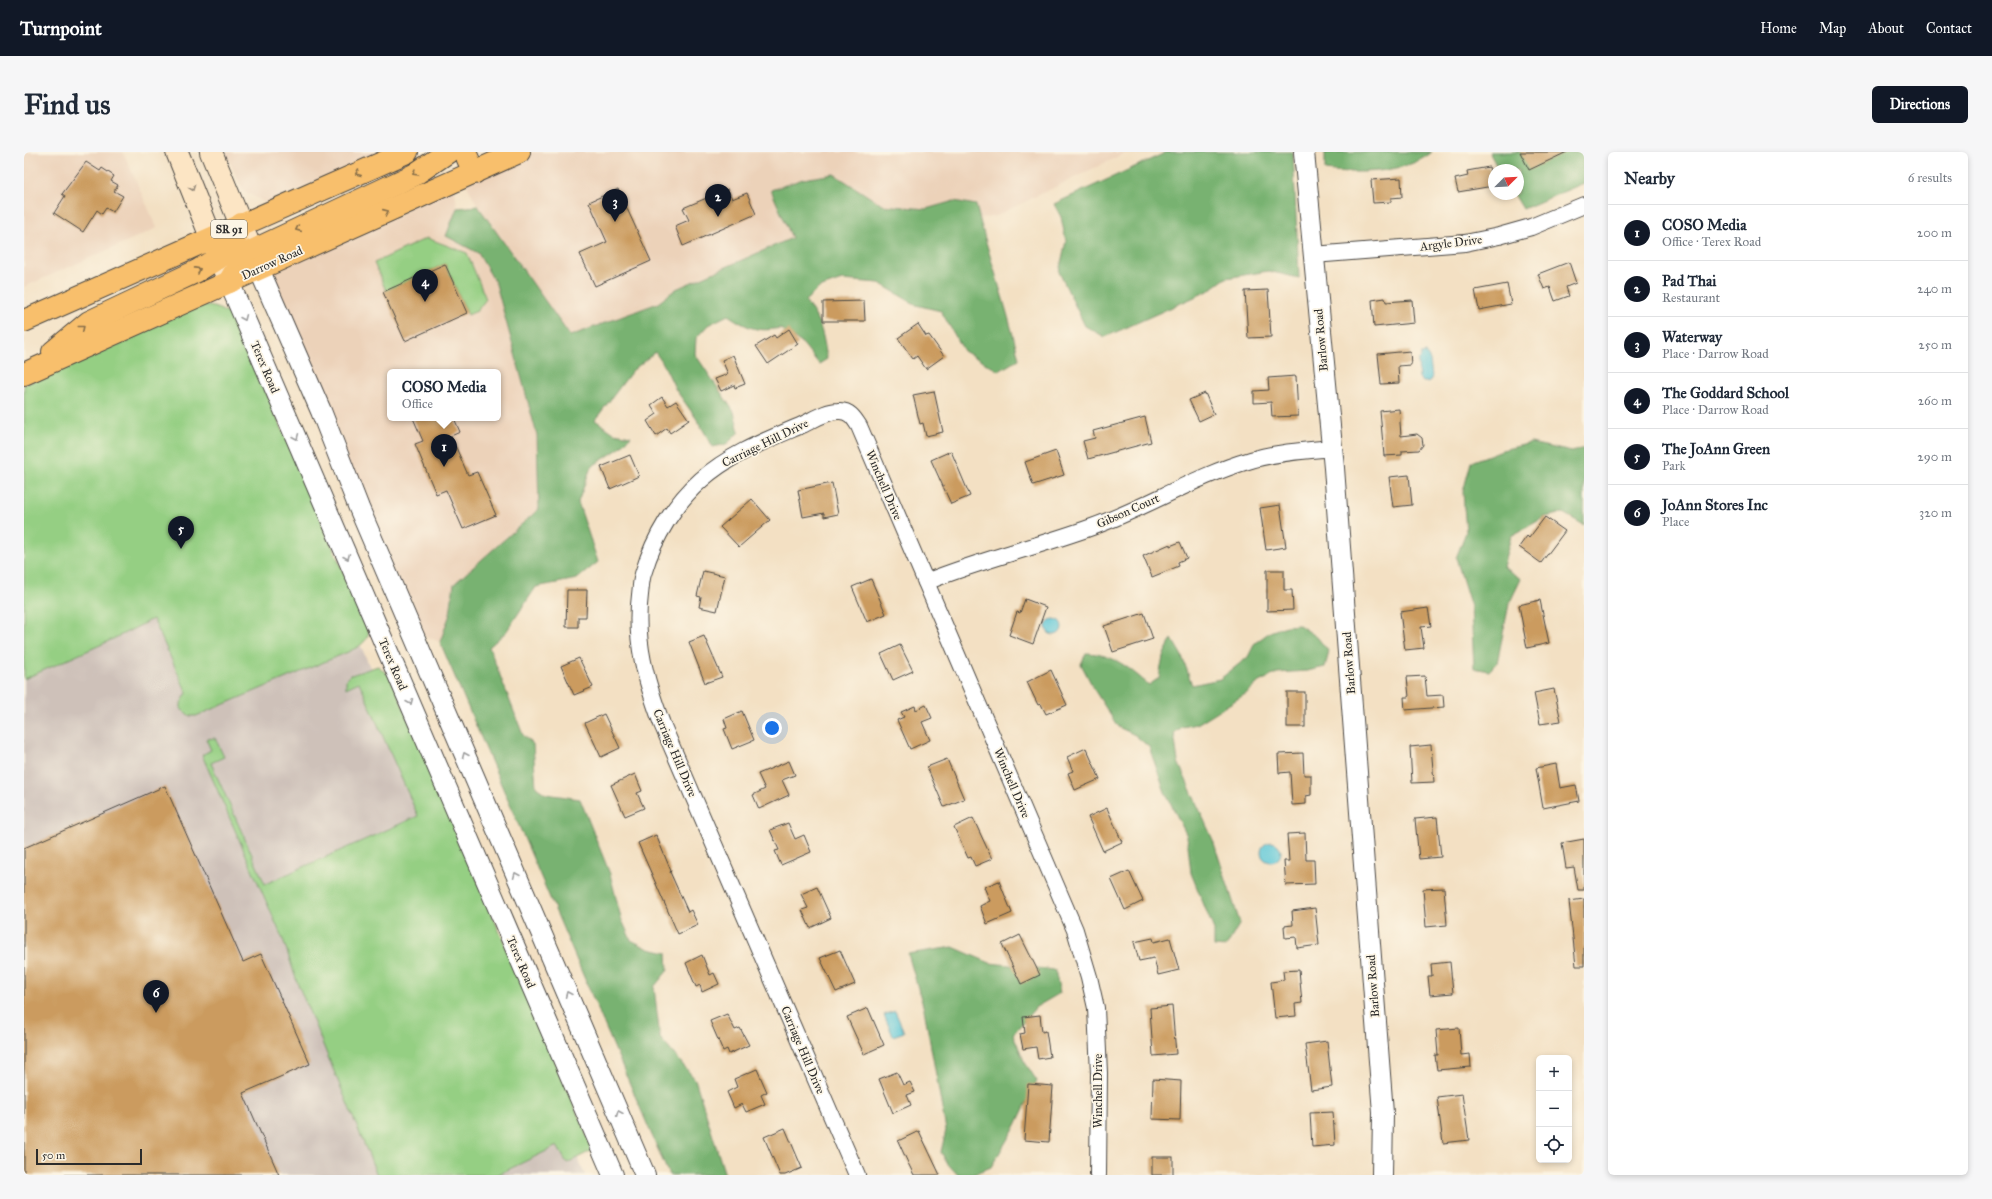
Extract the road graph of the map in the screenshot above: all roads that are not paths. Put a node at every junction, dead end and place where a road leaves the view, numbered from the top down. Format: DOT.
graph roads {
  1 [pos="177,152"];
  2 [pos="211,152"];
  3 [pos="407,152"];
  4 [pos="448,152"];
  5 [pos="465,152"];
  6 [pos="520,152"];
  7 [pos="1304,152"];
  8 [pos="474,172"];
  9 [pos="1584,205"];
  10 [pos="241,224"];
  11 [pos="210,237"];
  12 [pos="1313,255"];
  13 [pos="218,258"];
  14 [pos="255,260"];
  15 [pos="229,282"];
  16 [pos="24,321"];
  17 [pos="27,372"];
  18 [pos="846,412"];
  19 [pos="1332,448"];
  20 [pos="926,582"];
  21 [pos="411,630"];
  22 [pos="384,642"];
  23 [pos="632,1143"];
  24 [pos="604,1155"];
  25 [pos="613,1175"];
  26 [pos="645,1175"];
  27 [pos="857,1175"];
  28 [pos="1098,1175"];
  29 [pos="1382,1175"];
  1 -- 11 [label="main road, Terex Road, one-way"];
  2 -- 10 [label="main road"];
  3 -- 10 [label="main road, SR 91, one-way"];
  4 -- 14 [label="main road, one-way"];
  5 -- 8 [label="main road"];
  6 -- 8 [label="main road, Darrow Road"];
  7 -- 12 [label="street, Barlow Road"];
  14 -- 8 [label="main road, Darrow Road, one-way"];
  9 -- 12 [label="street, Argyle Drive"];
  10 -- 11 [label="main road, SR 91"];
  10 -- 13 [label="main road"];
  10 -- 14 [label="main road"];
  11 -- 13 [label="main road, Terex Road"];
  11 -- 16 [label="main road, SR 91"];
  12 -- 19 [label="street, Barlow Road"];
  13 -- 15 [label="main road, Terex Road"];
  17 -- 13 [label="main road, one-way"];
  14 -- 15 [label="main road, Darrow Road"];
  14 -- 21 [label="street"];
  15 -- 17 [label="main road, Darrow Road"];
  15 -- 22 [label="street, Terex Road, one-way"];
  18 -- 20 [label="street, Winchell Drive"];
  18 -- 27 [label="street, Carriage Hill Drive"];
  19 -- 20 [label="street, Gibson Court"];
  19 -- 29 [label="street, Barlow Road"];
  20 -- 28 [label="street, Winchell Drive"];
  21 -- 22 [label="street"];
  23 -- 21 [label="street, one-way"];
  22 -- 24 [label="street, Terex Road, one-way"];
  23 -- 24 [label="street"];
  23 -- 26 [label="street"];
  24 -- 25 [label="street, Terex Road"];
}
